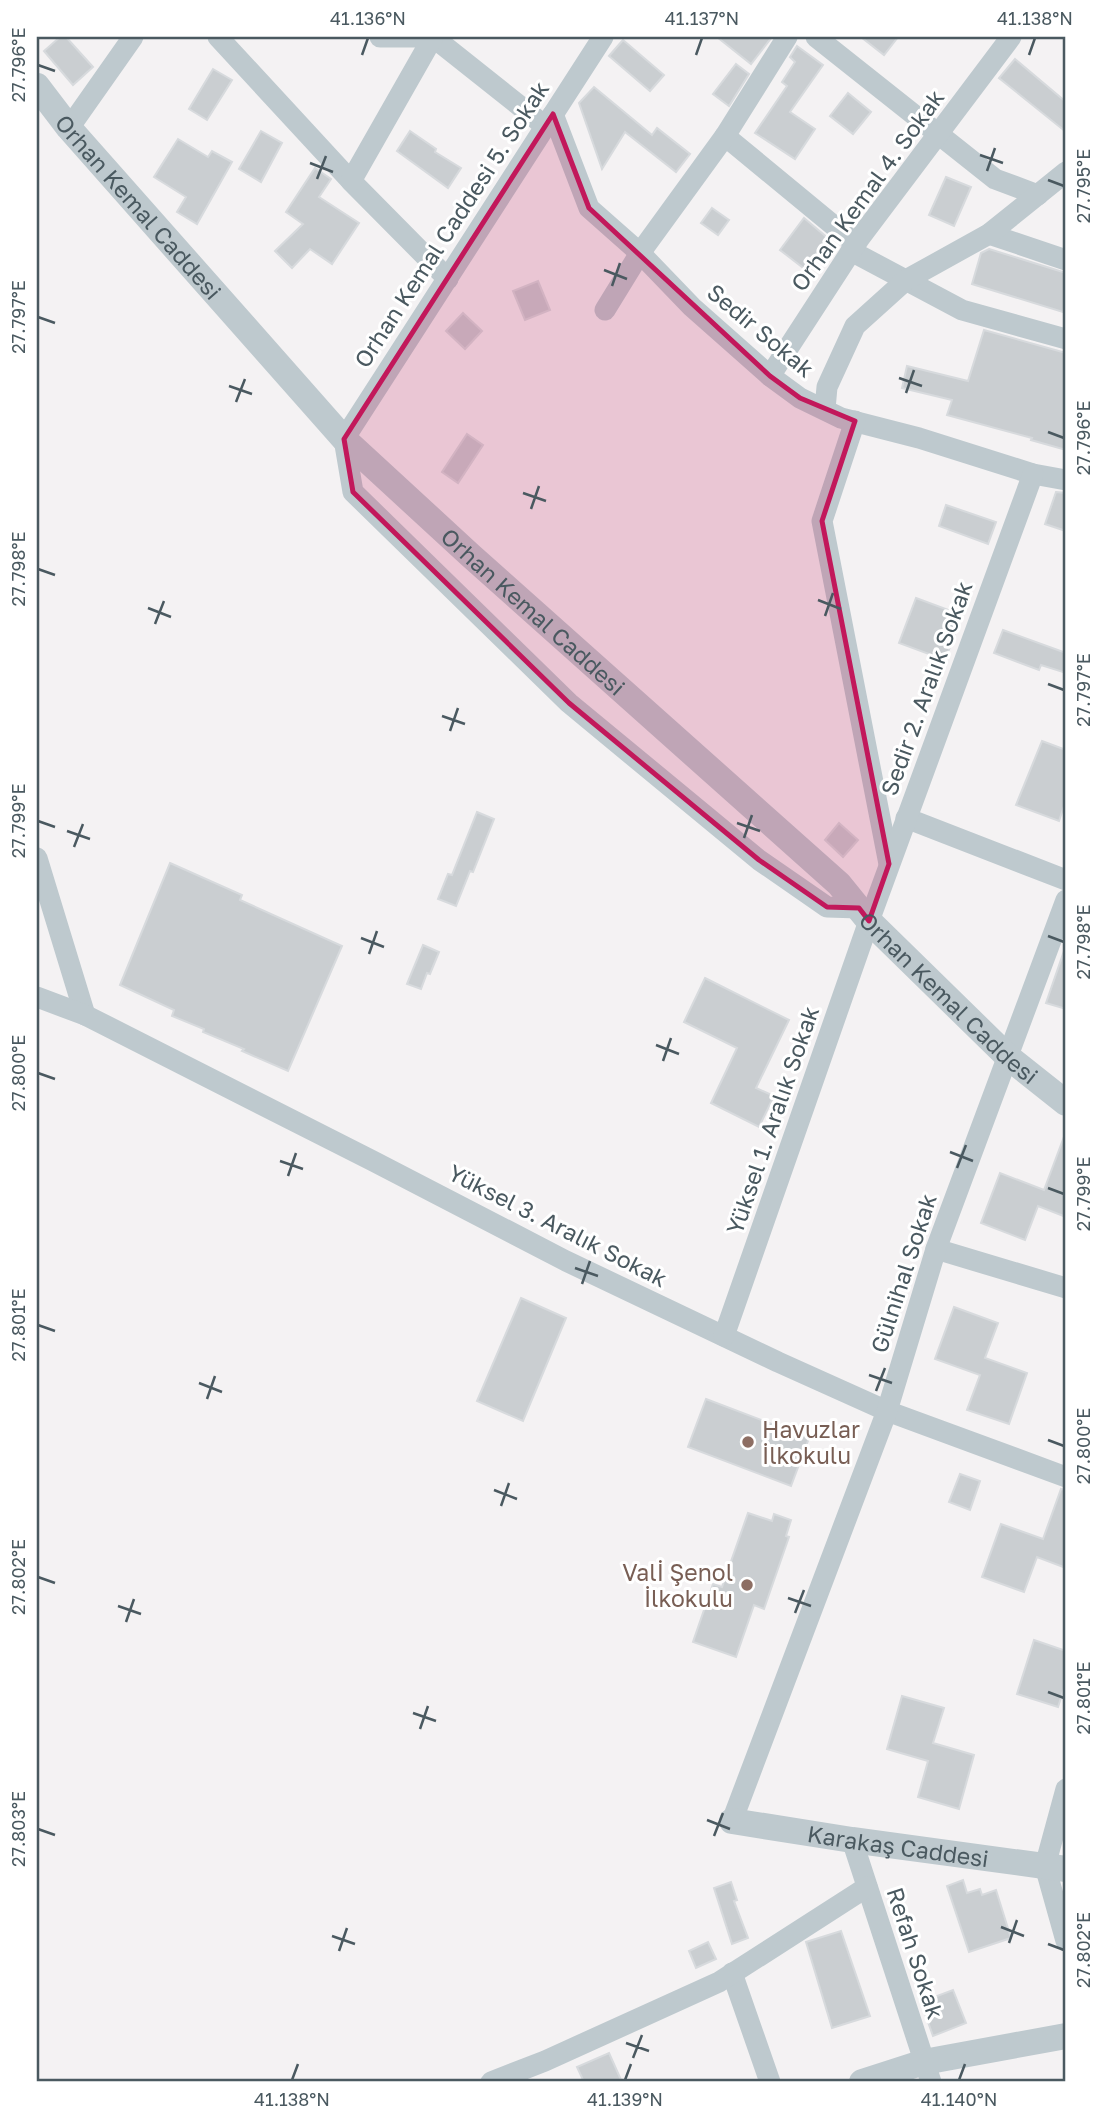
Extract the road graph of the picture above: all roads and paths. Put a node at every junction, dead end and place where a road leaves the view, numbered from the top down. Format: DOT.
graph roads {
  1 [pos="133,37"];
  2 [pos="218,37"];
  3 [pos="380,37"];
  4 [pos="433,37"];
  5 [pos="603,37"];
  6 [pos="787,37"];
  7 [pos="816,37"];
  8 [pos="1011,37"];
  9 [pos="37,86"];
  10 [pos="549,120"];
  11 [pos="69,128"];
  12 [pos="937,135"];
  13 [pos="725,136"];
  14 [pos="1066,172"];
  15 [pos="351,181"];
  16 [pos="1038,195"];
  17 [pos="989,234"];
  18 [pos="853,247"];
  19 [pos="639,253"];
  20 [pos="1066,260"];
  21 [pos="449,279"];
  22 [pos="906,280"];
  23 [pos="605,310"];
  24 [pos="1066,339"];
  25 [pos="770,376"];
  26 [pos="825,410"];
  27 [pos="855,421"];
  28 [pos="344,439"];
  29 [pos="1033,474"];
  30 [pos="1066,480"];
  31 [pos="906,818"];
  32 [pos="37,858"];
  33 [pos="890,864"];
  34 [pos="1066,880"];
  35 [pos="1066,900"];
  36 [pos="864,915"];
  37 [pos="37,997"];
  38 [pos="85,1015"];
  39 [pos="1008,1057"];
  40 [pos="1066,1103"];
  41 [pos="936,1249"];
  42 [pos="1066,1288"];
  43 [pos="724,1336"];
  44 [pos="887,1411"];
  45 [pos="1066,1477"];
  46 [pos="1066,1789"];
  47 [pos="732,1821"];
  48 [pos="852,1840"];
  49 [pos="1056,1868"];
  50 [pos="867,1887"];
  51 [pos="1066,1941"];
  52 [pos="732,1973"];
  53 [pos="1066,2036"];
  54 [pos="927,2072"];
  55 [pos="491,2082"];
  56 [pos="770,2082"];
  57 [pos="862,2082"];
  1 -- 11 [label="street"];
  2 -- 15 [label="street"];
  3 -- 4 [label="street"];
  4 -- 10 [label="street"];
  4 -- 15 [label="street"];
  5 -- 10 [label="street, Orhan Kemal Caddesi 5. Sokak"];
  6 -- 13 [label="street"];
  7 -- 12 [label="street"];
  8 -- 12 [label="street, Orhan Kemal 4. Sokak"];
  9 -- 11 [label="street, Orhan Kemal Caddesi"];
  10 -- 19 [label="street, Sedir Sokak"];
  10 -- 21 [label="street, Orhan Kemal Caddesi 5. Sokak"];
  11 -- 28 [label="street, Orhan Kemal Caddesi"];
  12 -- 16 [label="street"];
  12 -- 18 [label="street, Orhan Kemal 4. Sokak"];
  13 -- 18 [label="street"];
  13 -- 19 [label="street"];
  14 -- 16 [label="street"];
  15 -- 21 [label="street"];
  16 -- 17 [label="street"];
  17 -- 20 [label="street"];
  17 -- 22 [label="street"];
  18 -- 22 [label="street"];
  18 -- 25 [label="street, Orhan Kemal 4. Sokak"];
  19 -- 23 [label="street"];
  19 -- 25 [label="street, Sedir Sokak"];
  21 -- 28 [label="street, Orhan Kemal Caddesi 5. Sokak"];
  22 -- 24 [label="street"];
  22 -- 26 [label="street"];
  25 -- 26 [label="street, Sedir Sokak"];
  26 -- 27 [label="street, Sedir Sokak"];
  27 -- 29 [label="street, Sedir Sokak"];
  27 -- 33 [label="street"];
  28 -- 36 [label="street, Orhan Kemal Caddesi"];
  28 -- 36 [label="street"];
  29 -- 30 [label="street, Sedir Sokak"];
  29 -- 31 [label="street, Sedir 2. Aralık Sokak"];
  31 -- 33 [label="street, Sedir 2. Aralık Sokak"];
  31 -- 34 [label="street"];
  32 -- 38 [label="street"];
  33 -- 36 [label="street, Sedir 2. Aralık Sokak"];
  35 -- 39 [label="street, Gülnihal Sokak"];
  36 -- 39 [label="street, Orhan Kemal Caddesi"];
  36 -- 43 [label="street, Yüksel 1. Aralık Sokak"];
  37 -- 38 [label="street, Yüksel 3. Aralık Sokak"];
  38 -- 43 [label="street, Yüksel 3. Aralık Sokak"];
  39 -- 40 [label="street, Orhan Kemal Caddesi"];
  39 -- 41 [label="street, Gülnihal Sokak"];
  41 -- 42 [label="street"];
  41 -- 44 [label="street, Gülnihal Sokak"];
  43 -- 44 [label="street, Yüksel 3. Aralık Sokak"];
  44 -- 45 [label="street, Yüksel 3. Aralık Sokak"];
  44 -- 47 [label="street, Gülnihal Sokak"];
  46 -- 49 [label="street"];
  47 -- 48 [label="street, Karakaş Caddesi"];
  48 -- 49 [label="street, Karakaş Caddesi"];
  48 -- 50 [label="street, Refah Sokak"];
  49 -- 51 [label="street"];
  50 -- 52 [label="street"];
  50 -- 54 [label="street, Refah Sokak"];
  52 -- 55 [label="street"];
  52 -- 56 [label="street"];
  53 -- 54 [label="street"];
  54 -- 57 [label="street"];
}
